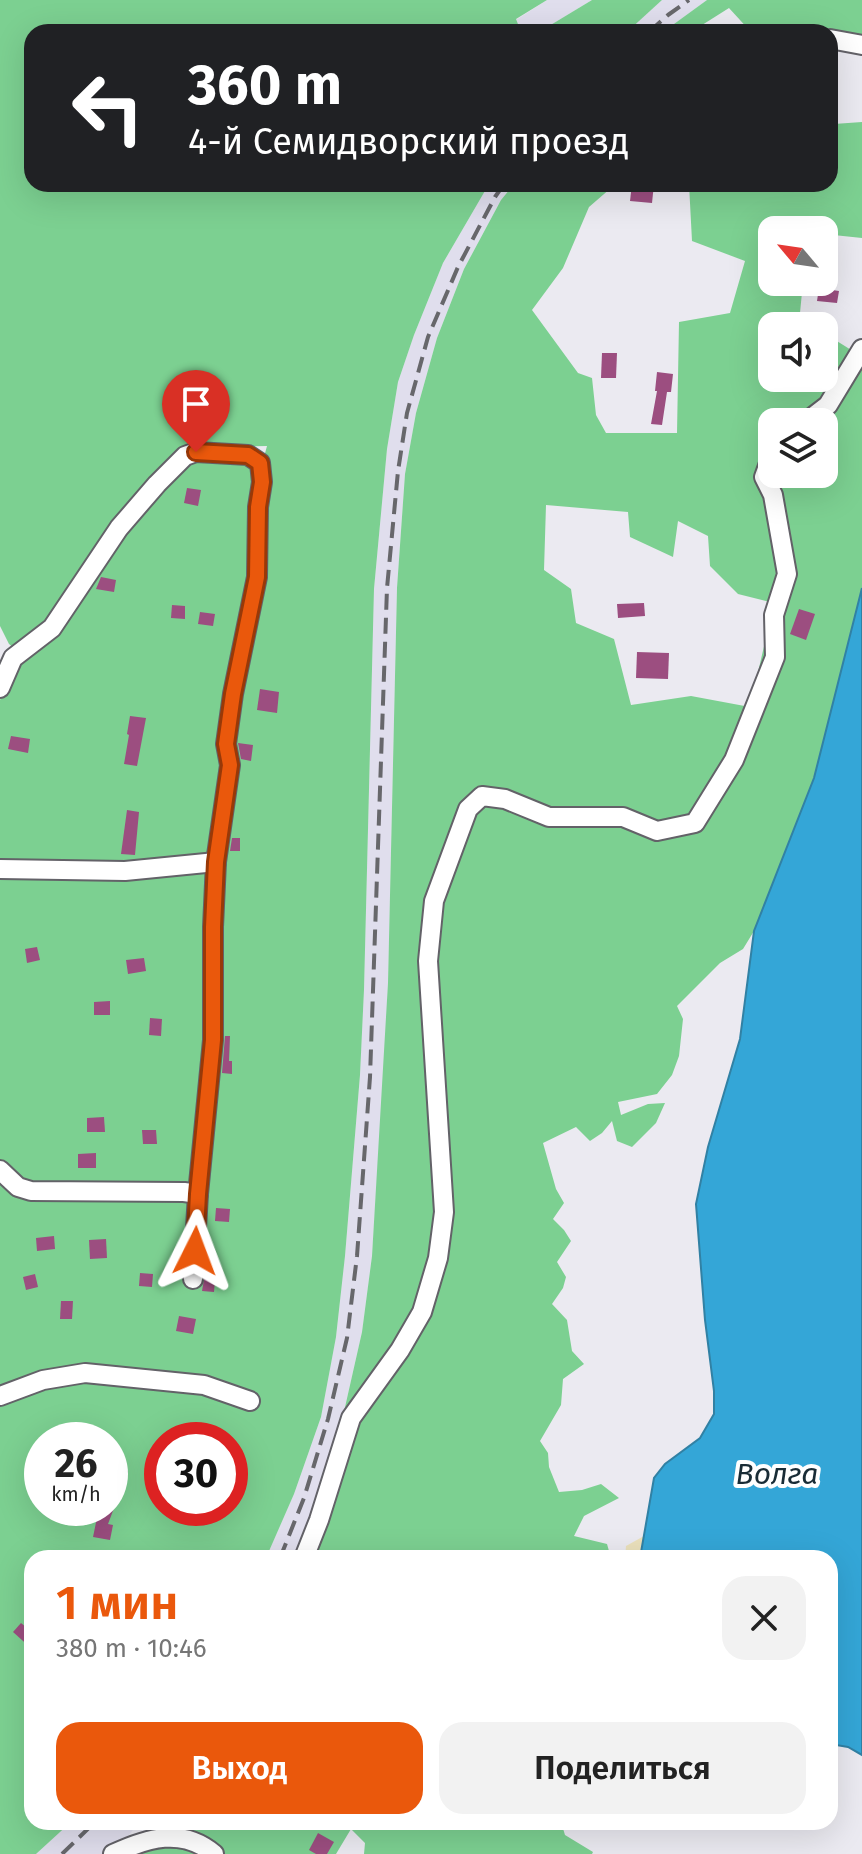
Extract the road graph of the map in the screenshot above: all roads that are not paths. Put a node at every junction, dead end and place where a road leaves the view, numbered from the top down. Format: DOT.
graph roads {
  1 [pos="838,40"];
  2 [pos="862,45"];
  3 [pos="862,349"];
  4 [pos="824,408"];
  5 [pos="770,488"];
  6 [pos="0,688"];
  7 [pos="216,862"];
  8 [pos="0,869"];
  9 [pos="0,1170"];
  10 [pos="198,1194"];
  11 [pos="193,1279"];
  12 [pos="0,1396"];
  13 [pos="250,1401"];
  14 [pos="307,1550"];
  15 [pos="151,1830"];
  16 [pos="113,1854"];
  17 [pos="214,1854"];
  1 -- 2 [label="street"];
  3 -- 4 [label="street"];
  5 -- 14 [label="street"];
  6 -- 7 [label="street"];
  7 -- 8 [label="street"];
  7 -- 10 [label="street"];
  9 -- 10 [label="street"];
  10 -- 11 [label="street"];
  12 -- 13 [label="street"];
  15 -- 16 [label="street"];
  15 -- 17 [label="street"];
}
